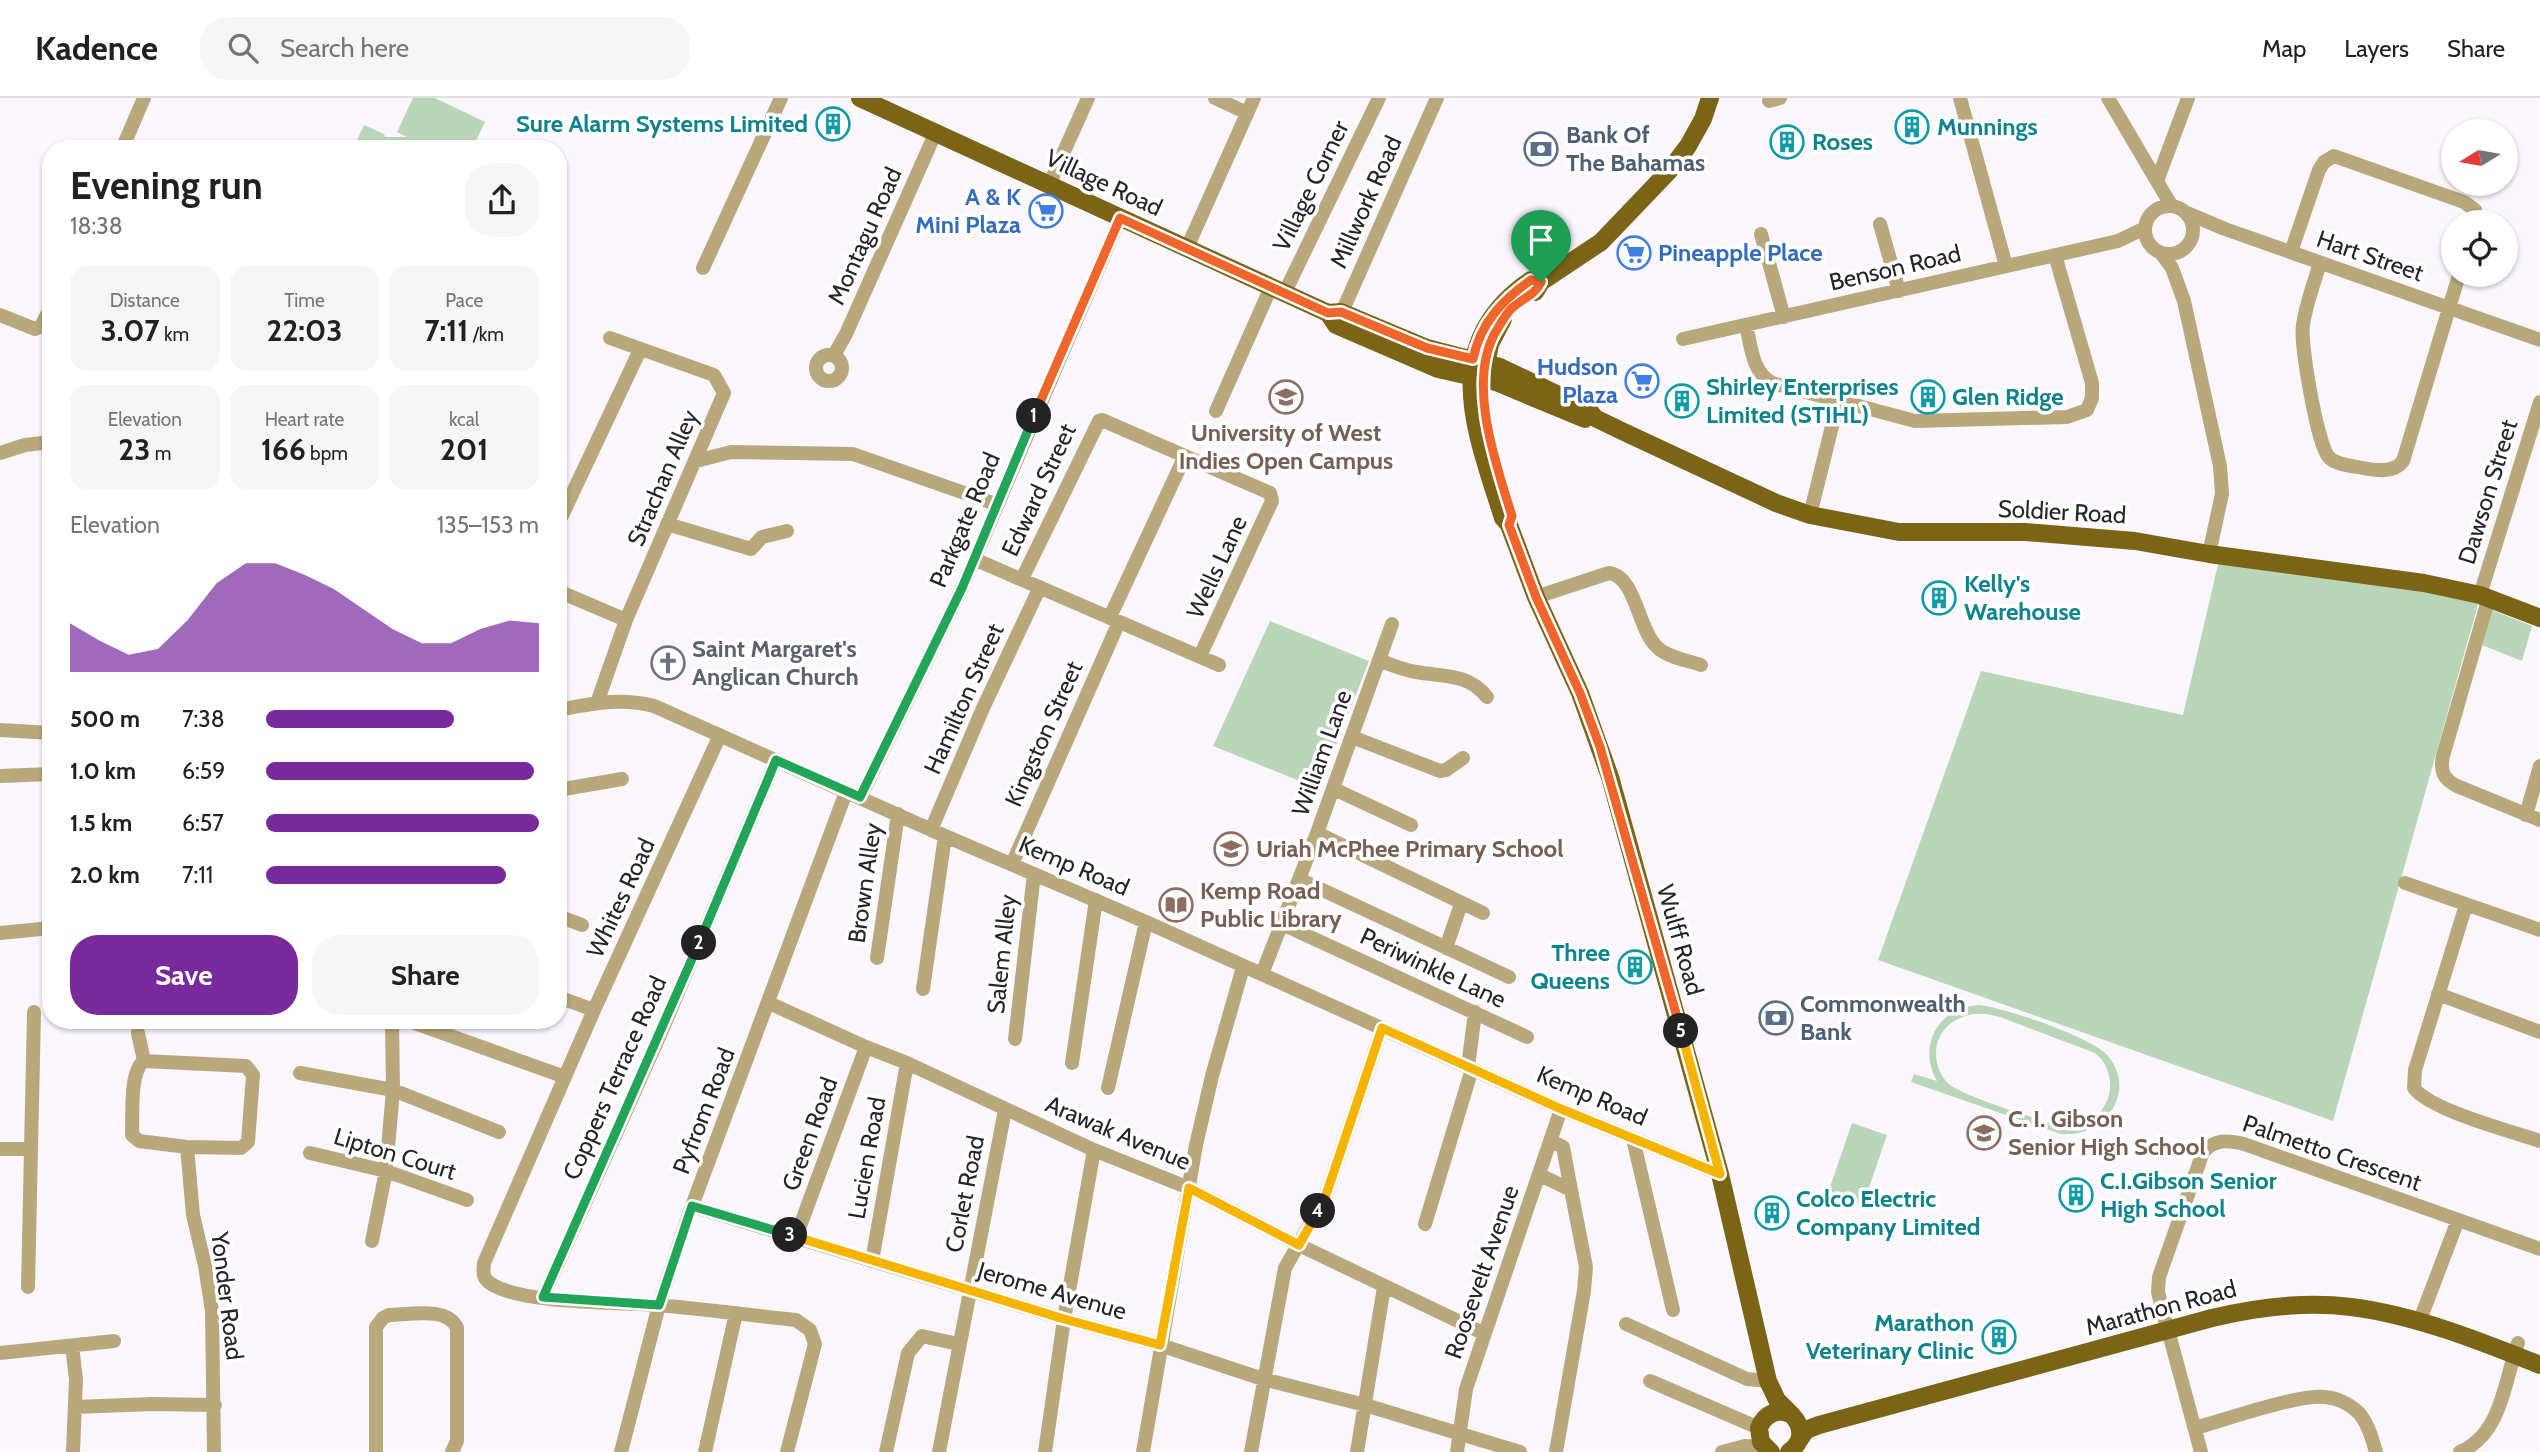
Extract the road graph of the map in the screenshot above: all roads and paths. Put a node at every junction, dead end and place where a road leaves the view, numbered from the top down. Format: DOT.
graph roads {
  1 [pos="144,98"];
  2 [pos="781,98"];
  3 [pos="860,98"];
  4 [pos="1088,98"];
  5 [pos="1215,98"];
  6 [pos="1254,98"];
  7 [pos="1379,98"];
  8 [pos="1437,98"];
  9 [pos="1710,98"];
  10 [pos="1960,98"];
  11 [pos="2108,98"];
  12 [pos="2188,98"];
  13 [pos="1247,113"];
  14 [pos="934,134"];
  15 [pos="125,140"];
  16 [pos="2158,183"];
  17 [pos="1049,185"];
  18 [pos="2171,205"];
  19 [pos="2156,209"];
  20 [pos="2474,210"];
  21 [pos="2187,213"];
  22 [pos="1120,218"];
  23 [pos="1880,224"];
  24 [pos="2145,228"];
  25 [pos="2225,229"];
  26 [pos="1760,234"];
  27 [pos="2118,241"];
  28 [pos="2149,243"];
  29 [pos="2187,245"];
  30 [pos="1187,248"];
  31 [pos="2291,252"];
  32 [pos="2161,253"];
  33 [pos="2055,255"];
  34 [pos="2320,262"];
  35 [pos="2006,266"];
  36 [pos="703,268"];
  37 [pos="2455,287"];
  38 [pos="1277,290"];
  39 [pos="1899,290"];
  40 [pos="2184,301"];
  41 [pos="2449,308"];
  42 [pos="0,315"];
  43 [pos="1335,317"];
  44 [pos="1784,317"];
  45 [pos="42,324"];
  46 [pos="1746,325"];
  47 [pos="610,338"];
  48 [pos="1683,340"];
  49 [pos="2540,340"];
  50 [pos="640,350"];
  51 [pos="834,355"];
  52 [pos="1479,369"];
  53 [pos="1839,402"];
  54 [pos="2540,402"];
  55 [pos="1216,411"];
  56 [pos="42,443"];
  57 [pos="0,453"];
  58 [pos="1185,456"];
  59 [pos="696,461"];
  60 [pos="996,504"];
  61 [pos="567,505"];
  62 [pos="1810,515"];
  63 [pos="667,524"];
  64 [pos="787,531"];
  65 [pos="2209,554"];
  66 [pos="974,559"];
  67 [pos="1022,579"];
  68 [pos="1040,587"];
  69 [pos="567,595"];
  70 [pos="2484,596"];
  71 [pos="1536,597"];
  72 [pos="2540,618"];
  73 [pos="626,620"];
  74 [pos="1114,620"];
  75 [pos="1392,624"];
  76 [pos="1200,656"];
  77 [pos="1379,660"];
  78 [pos="1219,665"];
  79 [pos="1701,665"];
  80 [pos="1487,697"];
  81 [pos="597,703"];
  82 [pos="567,708"];
  83 [pos="0,730"];
  84 [pos="42,732"];
  85 [pos="720,735"];
  86 [pos="1352,737"];
  87 [pos="1463,758"];
  88 [pos="776,760"];
  89 [pos="2540,766"];
  90 [pos="42,774"];
  91 [pos="0,776"];
  92 [pos="622,779"];
  93 [pos="567,788"];
  94 [pos="1334,789"];
  95 [pos="853,795"];
  96 [pos="898,814"];
  97 [pos="2526,815"];
  98 [pos="2540,820"];
  99 [pos="1411,825"];
  100 [pos="931,830"];
  101 [pos="1317,833"];
  102 [pos="945,836"];
  103 [pos="1012,864"];
  104 [pos="1034,874"];
  105 [pos="1299,880"];
  106 [pos="2405,883"];
  107 [pos="1096,900"];
  108 [pos="1461,904"];
  109 [pos="2466,905"];
  110 [pos="1483,913"];
  111 [pos="567,919"];
  112 [pos="1146,922"];
  113 [pos="1282,924"];
  114 [pos="582,925"];
  115 [pos="42,929"];
  116 [pos="2540,930"];
  117 [pos="0,933"];
  118 [pos="1446,948"];
  119 [pos="877,958"];
  120 [pos="1243,967"];
  121 [pos="1262,974"];
  122 [pos="1509,978"];
  123 [pos="923,989"];
  124 [pos="2438,994"];
  125 [pos="567,1000"];
  126 [pos="769,1003"];
  127 [pos="594,1010"];
  128 [pos="34,1012"];
  129 [pos="1475,1012"];
  130 [pos="1382,1028"];
  131 [pos="392,1029"];
  132 [pos="431,1029"];
  133 [pos="2540,1032"];
  134 [pos="138,1033"];
  135 [pos="1527,1037"];
  136 [pos="1015,1039"];
  137 [pos="866,1047"];
  138 [pos="144,1061"];
  139 [pos="907,1063"];
  140 [pos="1072,1063"];
  141 [pos="1470,1068"];
  142 [pos="300,1073"];
  143 [pos="565,1077"];
  144 [pos="1108,1087"];
  145 [pos="393,1090"];
  146 [pos="1561,1109"];
  147 [pos="1005,1110"];
  148 [pos="499,1132"];
  149 [pos="1633,1139"];
  150 [pos="1551,1141"];
  151 [pos="2540,1141"];
  152 [pos="187,1147"];
  153 [pos="0,1149"];
  154 [pos="30,1149"];
  155 [pos="1094,1150"];
  156 [pos="310,1153"];
  157 [pos="386,1171"];
  158 [pos="1720,1174"];
  159 [pos="1540,1175"];
  160 [pos="1189,1188"];
  161 [pos="1571,1190"];
  162 [pos="467,1200"];
  163 [pos="692,1206"];
  164 [pos="2458,1220"];
  165 [pos="1425,1224"];
  166 [pos="796,1237"];
  167 [pos="372,1241"];
  168 [pos="1299,1245"];
  169 [pos="2540,1249"];
  170 [pos="872,1261"];
  171 [pos="27,1287"];
  172 [pos="1384,1287"];
  173 [pos="968,1290"];
  174 [pos="543,1297"];
  175 [pos="659,1305"];
  176 [pos="1674,1310"];
  177 [pos="2423,1312"];
  178 [pos="736,1313"];
  179 [pos="1064,1319"];
  180 [pos="1626,1324"];
  181 [pos="2167,1327"];
  182 [pos="1483,1333"];
  183 [pos="114,1341"];
  184 [pos="958,1344"];
  185 [pos="1160,1345"];
  186 [pos="72,1346"];
  187 [pos="2516,1349"];
  188 [pos="2540,1352"];
  189 [pos="0,1353"];
  190 [pos="2540,1364"];
  191 [pos="1263,1379"];
  192 [pos="1650,1381"];
  193 [pos="1768,1381"];
  194 [pos="215,1405"];
  195 [pos="1365,1405"];
  196 [pos="75,1407"];
  197 [pos="1794,1417"];
  198 [pos="2195,1428"];
  199 [pos="1460,1434"];
  200 [pos="1765,1440"];
  201 [pos="1795,1446"];
  202 [pos="1725,1451"];
  203 [pos="74,1452"];
  204 [pos="214,1452"];
  205 [pos="376,1452"];
  206 [pos="452,1452"];
  207 [pos="621,1452"];
  208 [pos="705,1452"];
  209 [pos="787,1452"];
  210 [pos="886,1452"];
  211 [pos="939,1452"];
  212 [pos="1045,1452"];
  213 [pos="1143,1452"];
  214 [pos="1251,1452"];
  215 [pos="1357,1452"];
  216 [pos="1457,1452"];
  217 [pos="1520,1452"];
  218 [pos="1556,1452"];
  219 [pos="2201,1452"];
  220 [pos="2376,1452"];
  221 [pos="2460,1452"];
  1 -- 15 [label="street"];
  2 -- 36 [label="street"];
  3 -- 14 [label="main road, Village Road"];
  4 -- 17 [label="street"];
  5 -- 13 [label="street"];
  6 -- 13 [label="street"];
  7 -- 38 [label="street, Village Corner"];
  8 -- 43 [label="street, Millwork Road"];
  9 -- 52 [label="main road"];
  10 -- 35 [label="street"];
  11 -- 16 [label="street"];
  12 -- 16 [label="street"];
  13 -- 30 [label="street"];
  14 -- 17 [label="main road, Village Road"];
  14 -- 51 [label="street, Montagu Road"];
  16 -- 18 [label="street"];
  16 -- 19 [label="street"];
  17 -- 22 [label="main road, Village Road"];
  18 -- 19 [label="street"];
  18 -- 21 [label="street"];
  19 -- 24 [label="street"];
  20 -- 31 [label="street"];
  21 -- 25 [label="street, Hart Street"];
  21 -- 29 [label="street"];
  22 -- 30 [label="main road, Village Road"];
  22 -- 60 [label="street, Parkgate Road"];
  23 -- 39 [label="street"];
  24 -- 27 [label="street"];
  24 -- 28 [label="street"];
  25 -- 29 [label="street"];
  25 -- 31 [label="street, Hart Street"];
  26 -- 44 [label="street"];
  27 -- 28 [label="street"];
  27 -- 33 [label="street, Benson Road"];
  28 -- 32 [label="street"];
  29 -- 32 [label="street"];
  29 -- 40 [label="street"];
  30 -- 38 [label="main road, Village Road"];
  31 -- 34 [label="street, Hart Street"];
  32 -- 40 [label="street"];
  33 -- 35 [label="street, Benson Road"];
  33 -- 53 [label="street"];
  34 -- 41 [label="street, Hart Street"];
  34 -- 41 [label="street"];
  35 -- 39 [label="street, Benson Road"];
  37 -- 41 [label="street"];
  38 -- 43 [label="main road, Village Road"];
  38 -- 55 [label="street, Village Corner"];
  39 -- 44 [label="street, Benson Road"];
  40 -- 65 [label="street"];
  41 -- 49 [label="street, Hart Street"];
  42 -- 45 [label="street"];
  43 -- 52 [label="main road, Village Road"];
  44 -- 46 [label="street, Benson Road"];
  46 -- 48 [label="street, Benson Road"];
  46 -- 53 [label="street"];
  47 -- 50 [label="street, Strachan Alley"];
  50 -- 59 [label="street, Strachan Alley"];
  50 -- 61 [label="street"];
  52 -- 62 [label="main road, Soldier Road"];
  52 -- 71 [label="main road, Wulff Road"];
  53 -- 62 [label="street"];
  54 -- 70 [label="street, Dawson Street"];
  56 -- 57 [label="street"];
  58 -- 67 [label="street, Edward Street"];
  58 -- 74 [label="street, Kingston Street"];
  58 -- 76 [label="street, Wells Lane"];
  59 -- 60 [label="street"];
  59 -- 63 [label="street, Strachan Alley"];
  60 -- 66 [label="street, Parkgate Road"];
  62 -- 65 [label="main road, Soldier Road"];
  63 -- 64 [label="street"];
  63 -- 73 [label="street, Strachan Alley"];
  65 -- 70 [label="main road, Soldier Road"];
  66 -- 67 [label="street"];
  66 -- 95 [label="street, Parkgate Road"];
  67 -- 68 [label="street"];
  68 -- 74 [label="street"];
  68 -- 100 [label="street, Hamilton Street"];
  69 -- 73 [label="street"];
  70 -- 72 [label="main road, Soldier Road"];
  70 -- 97 [label="street, Dawson Street"];
  71 -- 79 [label="street"];
  71 -- 158 [label="main road, Wulff Road"];
  73 -- 81 [label="street, Strachan Alley"];
  74 -- 76 [label="street"];
  74 -- 103 [label="street, Kingston Street"];
  75 -- 77 [label="street, William Lane"];
  76 -- 78 [label="street"];
  77 -- 80 [label="street"];
  77 -- 86 [label="street, William Lane"];
  81 -- 82 [label="street, Kemp Road"];
  81 -- 85 [label="street, Kemp Road"];
  83 -- 84 [label="street"];
  85 -- 88 [label="street, Kemp Road"];
  85 -- 127 [label="street, Whites Road"];
  86 -- 87 [label="street"];
  86 -- 94 [label="street, William Lane"];
  88 -- 95 [label="street, Kemp Road"];
  88 -- 174 [label="street, Coppers Terrace Road"];
  89 -- 97 [label="street"];
  90 -- 91 [label="street"];
  92 -- 93 [label="street"];
  94 -- 99 [label="street"];
  94 -- 101 [label="street, William Lane"];
  95 -- 96 [label="street, Kemp Road"];
  95 -- 126 [label="street, Pyfrom Road"];
  96 -- 100 [label="street, Kemp Road"];
  96 -- 119 [label="street, Brown Alley"];
  97 -- 98 [label="street"];
  100 -- 102 [label="street, Kemp Road"];
  101 -- 105 [label="street, William Lane"];
  101 -- 108 [label="street"];
  102 -- 103 [label="street, Kemp Road"];
  102 -- 123 [label="street"];
  103 -- 104 [label="street, Kemp Road"];
  104 -- 107 [label="street, Kemp Road"];
  104 -- 136 [label="street, Salem Alley"];
  105 -- 113 [label="street, William Lane"];
  105 -- 118 [label="street"];
  106 -- 109 [label="street"];
  107 -- 112 [label="street, Kemp Road"];
  107 -- 140 [label="street"];
  108 -- 110 [label="street"];
  108 -- 118 [label="street"];
  109 -- 116 [label="street"];
  109 -- 124 [label="street"];
  111 -- 114 [label="street"];
  112 -- 120 [label="street, Kemp Road"];
  112 -- 144 [label="street"];
  113 -- 121 [label="street, William Lane"];
  113 -- 129 [label="street, Periwinkle Lane"];
  115 -- 117 [label="street"];
  118 -- 122 [label="street"];
  120 -- 121 [label="street, Kemp Road"];
  120 -- 160 [label="street"];
  121 -- 130 [label="street, Kemp Road"];
  124 -- 133 [label="street"];
  124 -- 151 [label="street"];
  125 -- 127 [label="street"];
  126 -- 137 [label="street, Arawak Avenue"];
  126 -- 163 [label="street, Pyfrom Road"];
  127 -- 143 [label="street, Whites Road"];
  128 -- 154 [label="street"];
  129 -- 135 [label="street, Periwinkle Lane"];
  129 -- 141 [label="street"];
  130 -- 141 [label="street, Kemp Road"];
  130 -- 168 [label="street"];
  131 -- 145 [label="street"];
  132 -- 143 [label="street"];
  134 -- 138 [label="street"];
  137 -- 139 [label="street, Arawak Avenue"];
  137 -- 166 [label="street, Green Road"];
  138 -- 152 [label="street"];
  138 -- 152 [label="street"];
  139 -- 147 [label="street, Arawak Avenue"];
  139 -- 170 [label="street, Lucien Road"];
  141 -- 146 [label="street, Kemp Road"];
  141 -- 165 [label="street"];
  142 -- 145 [label="street"];
  143 -- 174 [label="street, Whites Road"];
  145 -- 148 [label="street"];
  145 -- 157 [label="street"];
  146 -- 149 [label="street, Kemp Road"];
  146 -- 150 [label="street, Roosevelt Avenue"];
  147 -- 155 [label="street, Arawak Avenue"];
  147 -- 173 [label="street, Corlet Road"];
  149 -- 158 [label="street, Kemp Road"];
  149 -- 176 [label="street"];
  150 -- 159 [label="street, Roosevelt Avenue"];
  150 -- 161 [label="street"];
  152 -- 194 [label="street, Yonder Road"];
  153 -- 154 [label="street"];
  154 -- 171 [label="street"];
  155 -- 160 [label="street, Arawak Avenue"];
  155 -- 179 [label="street"];
  156 -- 157 [label="street, Lipton Court"];
  157 -- 162 [label="street, Lipton Court"];
  157 -- 167 [label="street"];
  158 -- 193 [label="main road, Wulff Road"];
  159 -- 161 [label="street"];
  159 -- 182 [label="street, Roosevelt Avenue"];
  160 -- 168 [label="street, Arawak Avenue"];
  160 -- 185 [label="street"];
  161 -- 218 [label="street"];
  163 -- 166 [label="street, Jerome Avenue"];
  163 -- 175 [label="street, Pyfrom Road"];
  164 -- 169 [label="street, Palmetto Crescent"];
  164 -- 177 [label="street"];
  164 -- 181 [label="street, Palmetto Crescent"];
  166 -- 170 [label="street, Jerome Avenue"];
  168 -- 172 [label="street, Arawak Avenue"];
  168 -- 191 [label="street"];
  170 -- 173 [label="street, Jerome Avenue"];
  172 -- 182 [label="street, Arawak Avenue"];
  172 -- 195 [label="street"];
  173 -- 179 [label="street, Jerome Avenue"];
  173 -- 184 [label="street, Corlet Road"];
  174 -- 175 [label="street"];
  175 -- 178 [label="street"];
  175 -- 207 [label="street, Pyfrom Road"];
  177 -- 181 [label="main road, Marathon Road"];
  177 -- 187 [label="main road, Marathon Road"];
  178 -- 208 [label="street"];
  178 -- 209 [label="street"];
  179 -- 185 [label="street, Jerome Avenue"];
  179 -- 212 [label="street"];
  180 -- 193 [label="street"];
  181 -- 187 [label="main road, Marathon Road"];
  181 -- 197 [label="main road, Marathon Road"];
  181 -- 198 [label="street"];
  181 -- 201 [label="main road, Marathon Road"];
  182 -- 199 [label="street, Roosevelt Avenue"];
  183 -- 186 [label="street"];
  184 -- 210 [label="street"];
  184 -- 211 [label="street, Corlet Road"];
  185 -- 191 [label="street, Jerome Avenue"];
  185 -- 213 [label="street"];
  186 -- 189 [label="street"];
  186 -- 196 [label="street"];
  187 -- 188 [label="main road, Marathon Road"];
  187 -- 190 [label="main road, Marathon Road"];
  187 -- 221 [label="street"];
  191 -- 195 [label="street, Jerome Avenue"];
  191 -- 214 [label="street"];
  192 -- 200 [label="street"];
  193 -- 197 [label="main road, Wulff Road"];
  193 -- 200 [label="main road, Wulff Road"];
  194 -- 196 [label="street"];
  194 -- 204 [label="street, Yonder Road"];
  195 -- 199 [label="street, Jerome Avenue"];
  195 -- 215 [label="street"];
  196 -- 203 [label="street"];
  197 -- 200 [label="main road, Marathon Road"];
  197 -- 201 [label="main road"];
  198 -- 219 [label="street"];
  198 -- 220 [label="street"];
  199 -- 216 [label="street, Roosevelt Avenue"];
  199 -- 217 [label="street, Jerome Avenue"];
  200 -- 202 [label="street"];
  205 -- 206 [label="street"];
}
